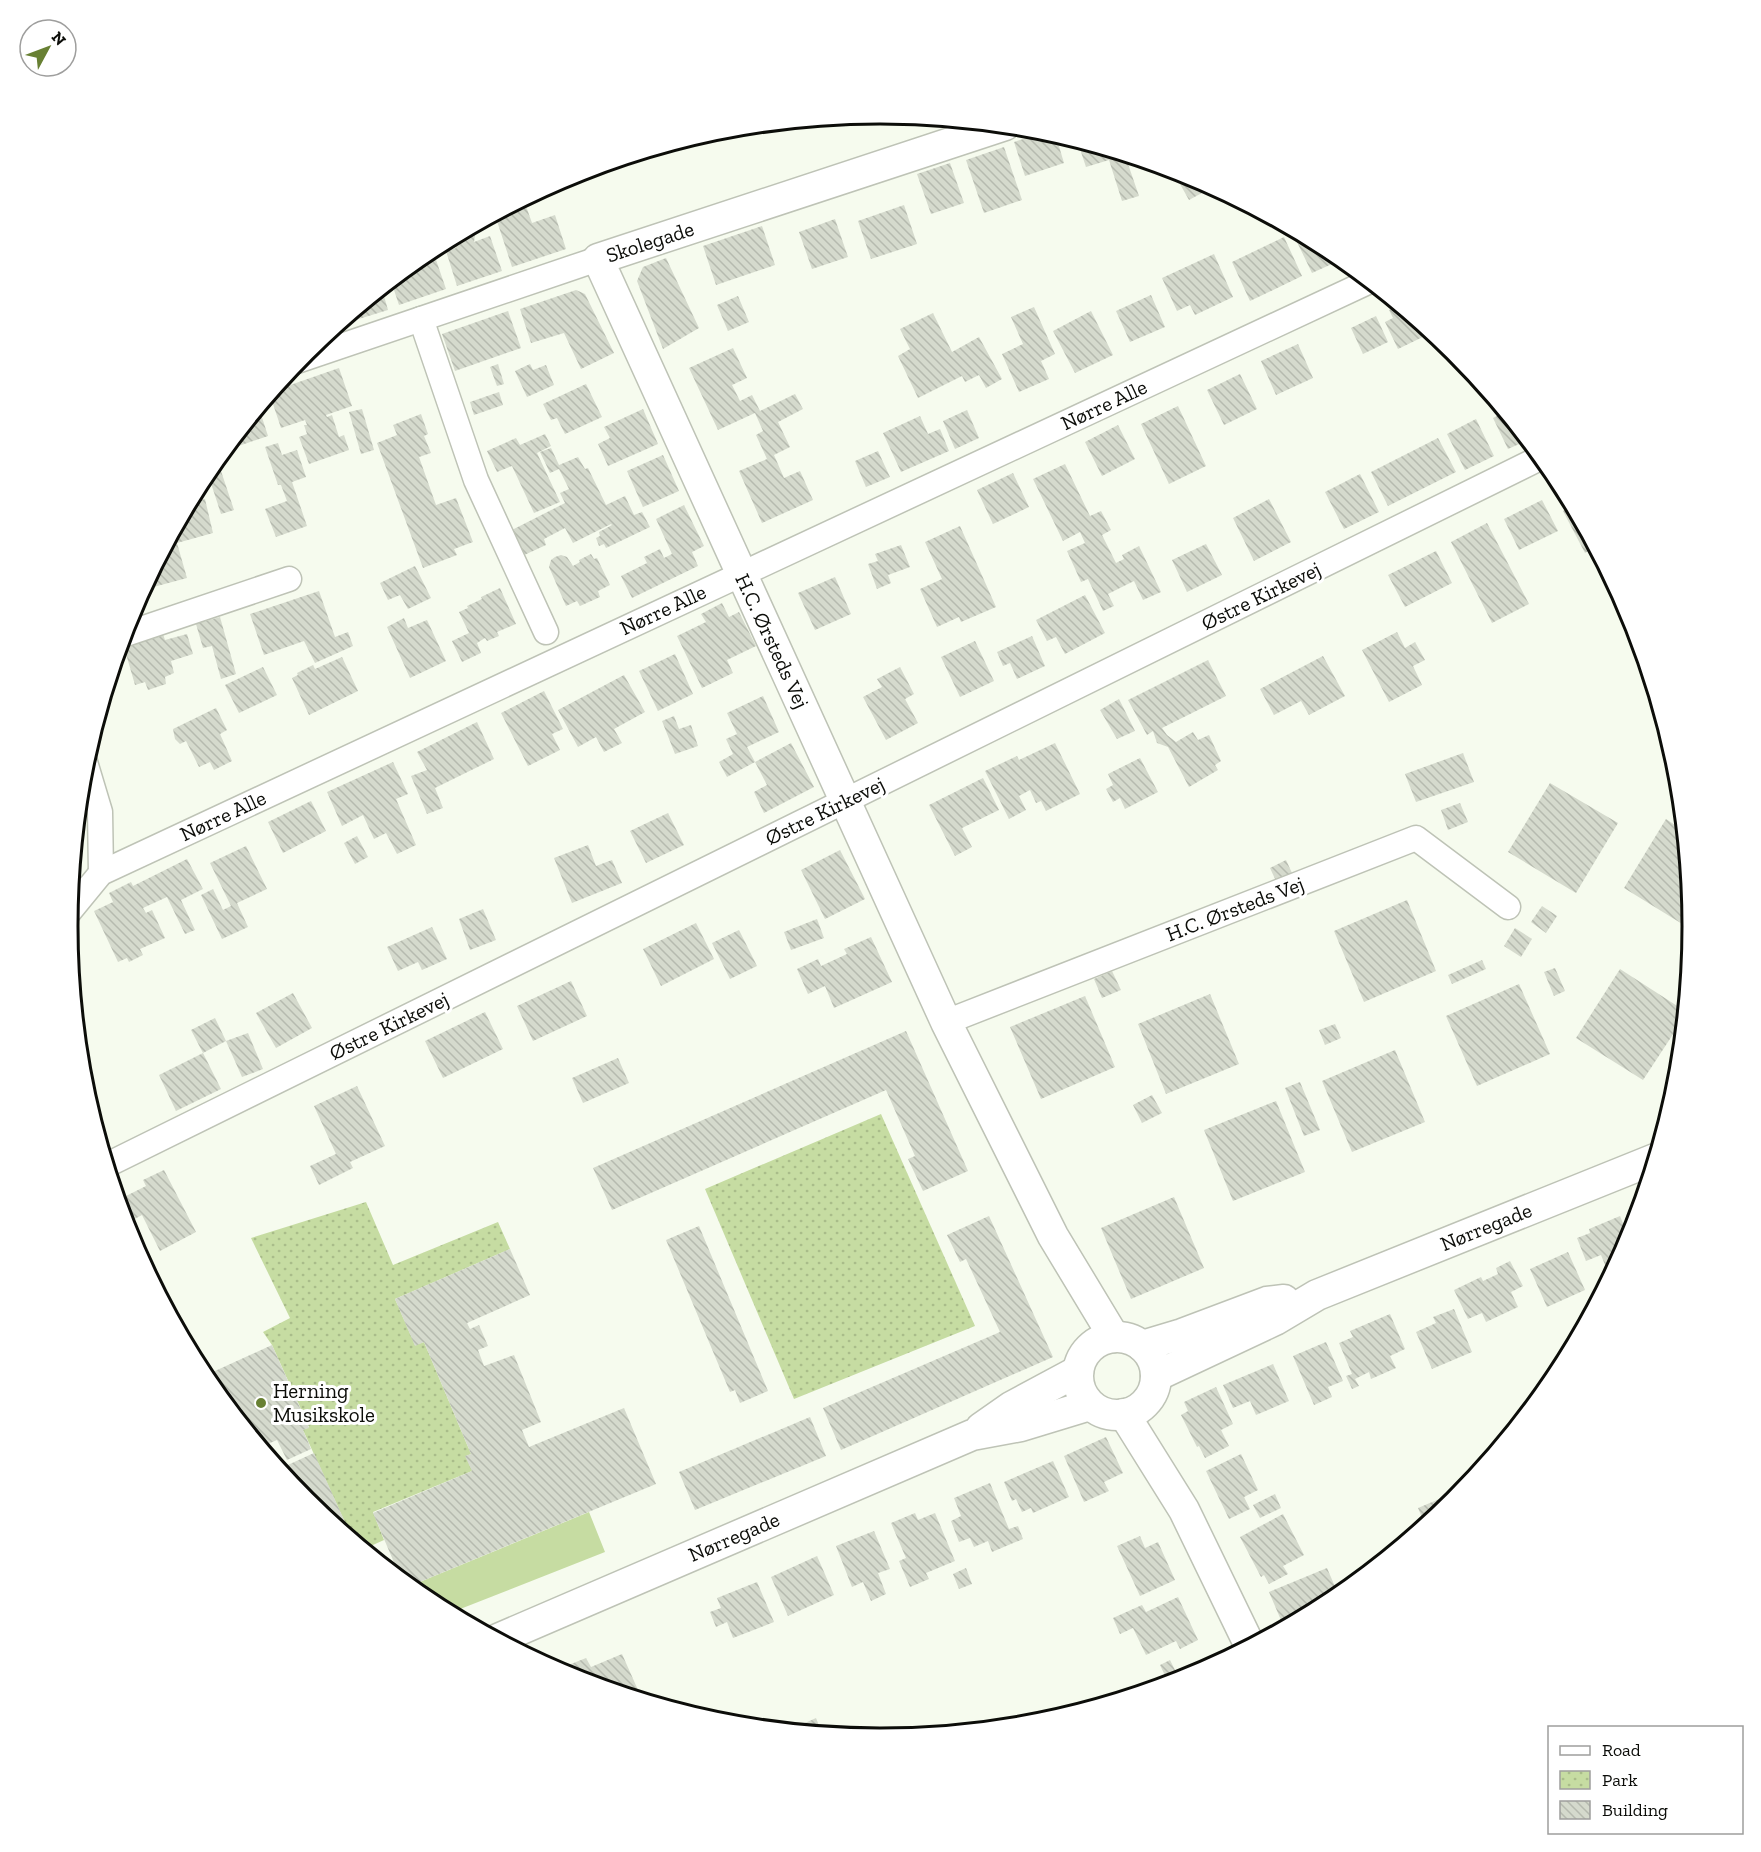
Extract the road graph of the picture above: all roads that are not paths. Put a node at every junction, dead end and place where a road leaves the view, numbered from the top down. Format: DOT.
graph roads {
  1 [pos="988,131"];
  2 [pos="598,259"];
  3 [pos="1363,284"];
  4 [pos="421,319"];
  5 [pos="319,354"];
  6 [pos="1534,461"];
  7 [pos="741,574"];
  8 [pos="290,579"];
  9 [pos="135,631"];
  10 [pos="546,632"];
  11 [pos="91,782"];
  12 [pos="845,800"];
  13 [pos="101,873"];
  14 [pos="79,900"];
  15 [pos="1508,907"];
  16 [pos="946,1022"];
  17 [pos="114,1162"];
  18 [pos="1647,1162"];
  19 [pos="1317,1295"];
  20 [pos="1142,1346"];
  21 [pos="1094,1351"];
  22 [pos="1142,1397"];
  23 [pos="1090,1405"];
  24 [pos="972,1435"];
  25 [pos="506,1635"];
  26 [pos="1247,1640"];
  1 -- 2 [label="street, Skolegade"];
  2 -- 4 [label="street, Skolegade"];
  2 -- 7 [label="street, H.C. Ørsteds Vej"];
  3 -- 7 [label="street, Nørre Alle"];
  4 -- 5 [label="street, Skolegade"];
  4 -- 10 [label="street"];
  6 -- 12 [label="street, Østre Kirkevej"];
  7 -- 12 [label="street, H.C. Ørsteds Vej"];
  7 -- 13 [label="street, Nørre Alle"];
  8 -- 9 [label="street"];
  11 -- 13 [label="street"];
  12 -- 16 [label="street, H.C. Ørsteds Vej"];
  12 -- 17 [label="street, Østre Kirkevej"];
  13 -- 14 [label="street, Nørre Alle"];
  15 -- 16 [label="street, H.C. Ørsteds Vej"];
  16 -- 21 [label="street, H.C. Ørsteds Vej"];
  18 -- 19 [label="street, Nørregade"];
  19 -- 20 [label="street, Nørregade"];
  19 -- 22 [label="street, Nørregade"];
  20 -- 21 [label="street"];
  20 -- 22 [label="street"];
  21 -- 23 [label="street"];
  21 -- 24 [label="street, Nørregade"];
  22 -- 23 [label="street"];
  22 -- 26 [label="street"];
  23 -- 24 [label="street, Nørregade"];
  24 -- 25 [label="street, Nørregade"];
}
